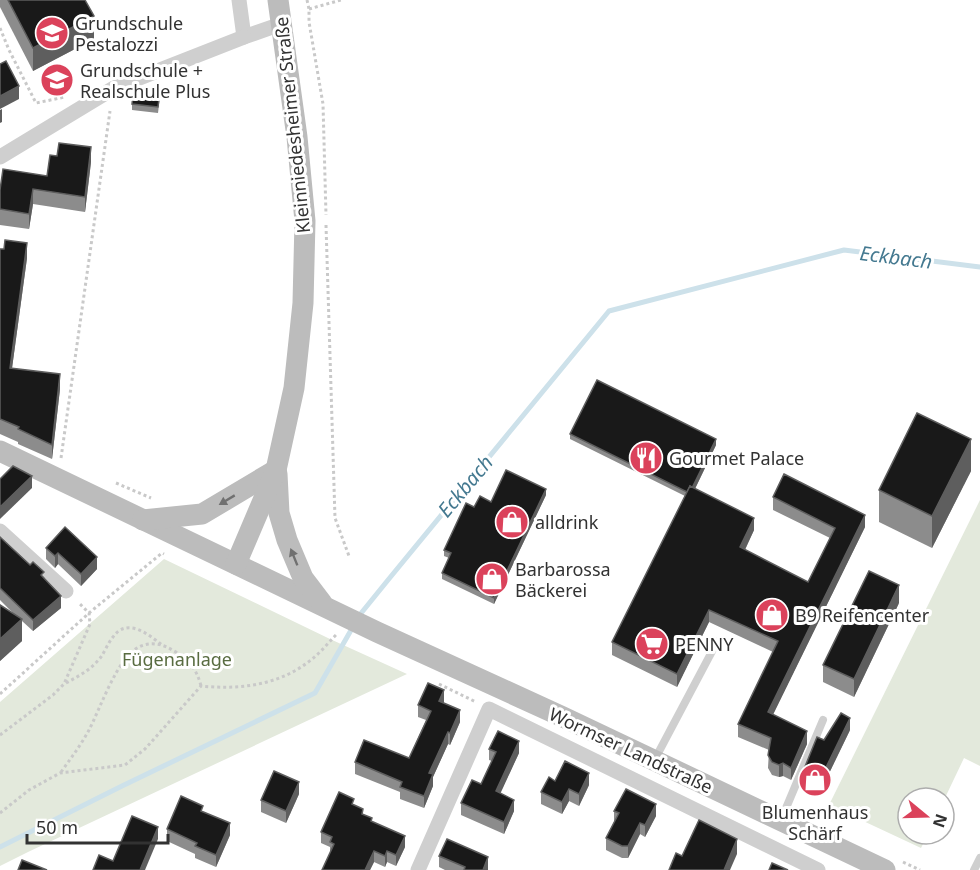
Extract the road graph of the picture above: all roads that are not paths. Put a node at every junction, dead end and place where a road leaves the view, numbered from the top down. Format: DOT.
graph roads {
  1 [pos="239,0"];
  2 [pos="278,0"];
  3 [pos="281,24"];
  4 [pos="243,37"];
  5 [pos="0,157"];
  6 [pos="0,451"];
  7 [pos="276,470"];
  8 [pos="143,520"];
  9 [pos="0,531"];
  10 [pos="236,564"];
  11 [pos="66,591"];
  12 [pos="324,606"];
  13 [pos="717,642"];
  14 [pos="823,720"];
  15 [pos="654,760"];
  16 [pos="780,821"];
  17 [pos="980,858"];
  18 [pos="418,870"];
  19 [pos="818,870"];
  20 [pos="885,870"];
  21 [pos="974,870"];
  1 -- 4 [label="street"];
  2 -- 3 [label="main road, Kleinniedesheimer Straße"];
  3 -- 4 [label="street"];
  3 -- 7 [label="main road, Kleinniedesheimer Straße"];
  4 -- 5 [label="street"];
  6 -- 8 [label="main road, Wormser Landstraße"];
  7 -- 8 [label="main road, one-way"];
  7 -- 10 [label="main road, Kleinniedesheimer Straße"];
  12 -- 7 [label="main road, one-way"];
  8 -- 10 [label="main road, Wormser Landstraße"];
  9 -- 11 [label="street"];
  10 -- 12 [label="main road, Wormser Landstraße"];
  12 -- 15 [label="main road, Wormser Landstraße"];
  13 -- 15 [label="lane"];
  14 -- 16 [label="lane"];
  15 -- 16 [label="main road, Wormser Landstraße"];
  16 -- 20 [label="main road, Wormser Landstraße"];
  17 -- 21 [label="lane"];
  18 -- 19 [label="street, Wormser Landstraße"];
}
